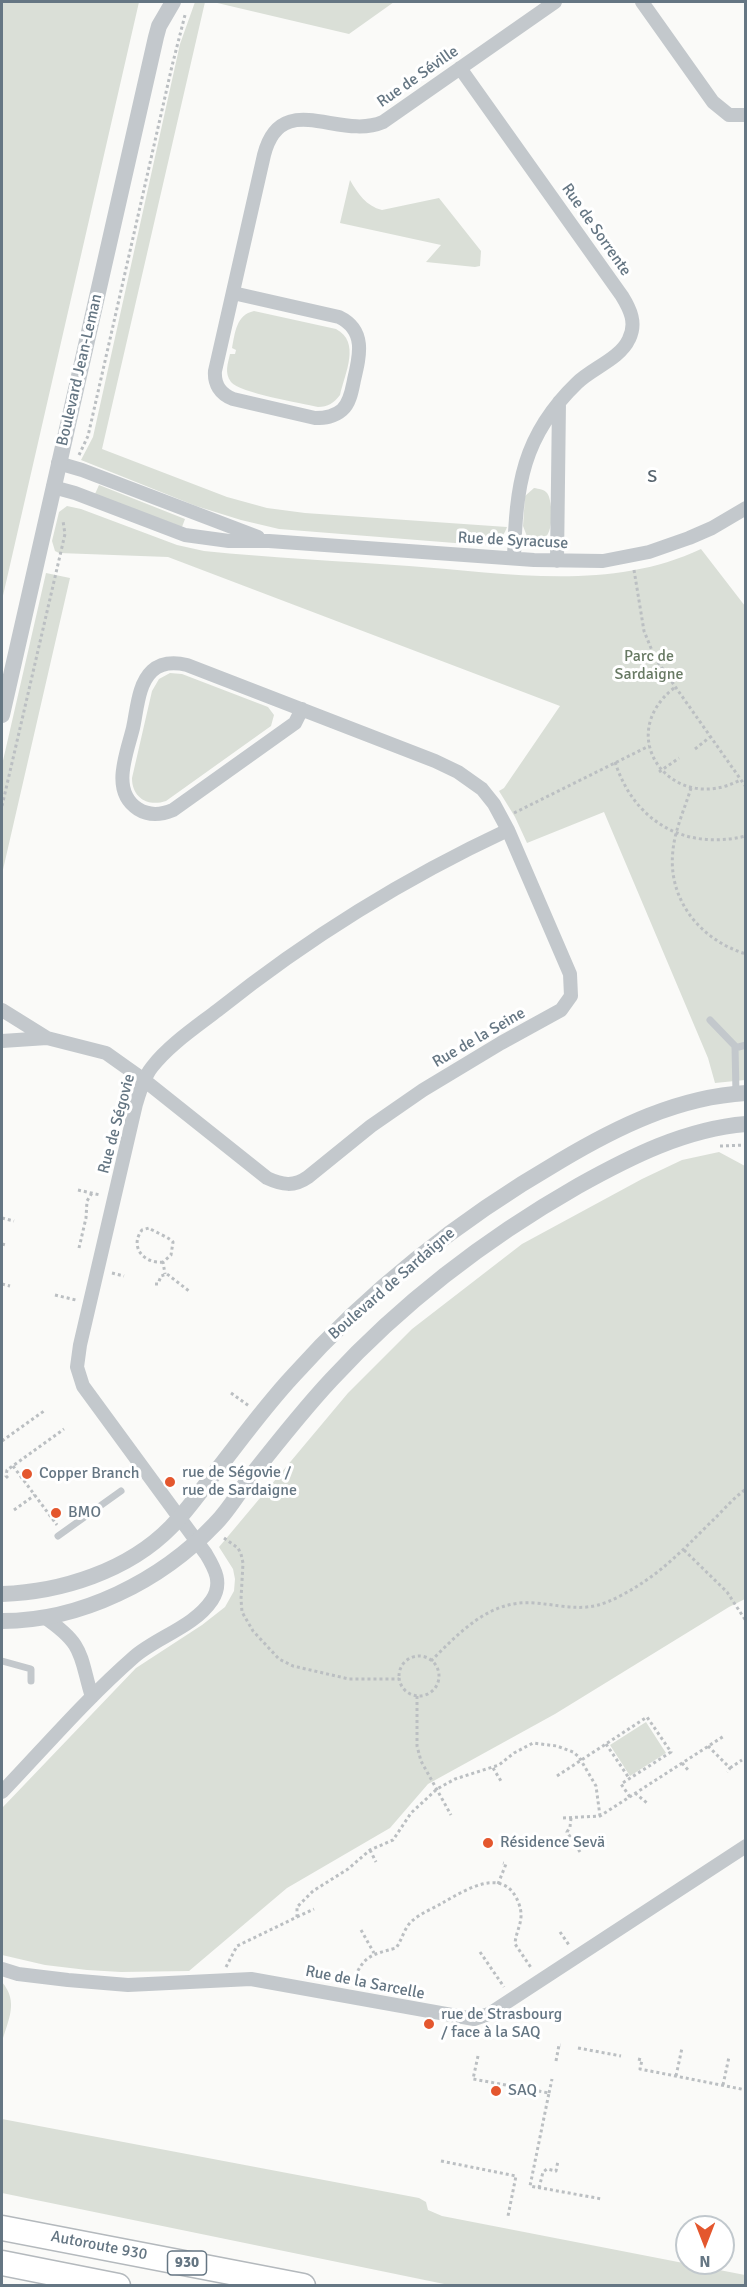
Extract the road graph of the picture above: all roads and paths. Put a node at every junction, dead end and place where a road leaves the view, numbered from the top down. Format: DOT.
graph roads {
  1 [pos="161,2"];
  2 [pos="555,2"];
  3 [pos="642,2"];
  4 [pos="180,6"];
  5 [pos="159,26"];
  6 [pos="460,68"];
  7 [pos="746,115"];
  8 [pos="233,293"];
  9 [pos="559,402"];
  10 [pos="77,459"];
  11 [pos="58,463"];
  12 [pos="53,487"];
  13 [pos="746,507"];
  14 [pos="62,513"];
  15 [pos="268,541"];
  16 [pos="514,558"];
  17 [pos="557,561"];
  18 [pos="633,569"];
  19 [pos="674,688"];
  20 [pos="303,709"];
  21 [pos="645,712"];
  22 [pos="2,715"];
  23 [pos="652,716"];
  24 [pos="710,737"];
  25 [pos="649,746"];
  26 [pos="695,749"];
  27 [pos="680,758"];
  28 [pos="615,762"];
  29 [pos="661,771"];
  30 [pos="740,780"];
  31 [pos="746,787"];
  32 [pos="691,788"];
  33 [pos="2,806"];
  34 [pos="513,813"];
  35 [pos="508,830"];
  36 [pos="677,832"];
  37 [pos="746,836"];
  38 [pos="746,954"];
  39 [pos="2,1010"];
  40 [pos="710,1020"];
  41 [pos="47,1038"];
  42 [pos="2,1041"];
  43 [pos="746,1045"];
  44 [pos="735,1048"];
  45 [pos="144,1080"];
  46 [pos="741,1094"];
  47 [pos="746,1124"];
  48 [pos="746,1145"];
  49 [pos="713,1146"];
  50 [pos="78,1190"];
  51 [pos="92,1193"];
  52 [pos="114,1198"];
  53 [pos="2,1218"];
  54 [pos="14,1221"];
  55 [pos="79,1248"];
  56 [pos="163,1262"];
  57 [pos="165,1274"];
  58 [pos="2,1284"];
  59 [pos="154,1284"];
  60 [pos="10,1286"];
  61 [pos="189,1291"];
  62 [pos="55,1295"];
  63 [pos="90,1303"];
  64 [pos="231,1393"];
  65 [pos="250,1407"];
  66 [pos="44,1411"];
  67 [pos="64,1429"];
  68 [pos="2,1441"];
  69 [pos="13,1466"];
  70 [pos="8,1478"];
  71 [pos="746,1489"];
  72 [pos="121,1491"];
  73 [pos="35,1495"];
  74 [pos="14,1510"];
  75 [pos="180,1517"];
  76 [pos="58,1527"];
  77 [pos="58,1536"];
  78 [pos="224,1538"];
  79 [pos="197,1542"];
  80 [pos="684,1550"];
  81 [pos="2,1594"];
  82 [pos="44,1617"];
  83 [pos="2,1621"];
  84 [pos="746,1621"];
  85 [pos="2,1661"];
  86 [pos="431,1661"];
  87 [pos="399,1679"];
  88 [pos="31,1681"];
  89 [pos="417,1696"];
  90 [pos="92,1697"];
  91 [pos="724,1736"];
  92 [pos="606,1744"];
  93 [pos="708,1746"];
  94 [pos="581,1760"];
  95 [pos="742,1760"];
  96 [pos="682,1763"];
  97 [pos="492,1768"];
  98 [pos="688,1770"];
  99 [pos="557,1776"];
  100 [pos="629,1778"];
  101 [pos="501,1781"];
  102 [pos="437,1789"];
  103 [pos="2,1792"];
  104 [pos="635,1793"];
  105 [pos="630,1797"];
  106 [pos="647,1803"];
  107 [pos="451,1815"];
  108 [pos="600,1816"];
  109 [pos="563,1818"];
  110 [pos="572,1818"];
  111 [pos="746,1846"];
  112 [pos="370,1850"];
  113 [pos="580,1852"];
  114 [pos="376,1862"];
  115 [pos="503,1863"];
  116 [pos="498,1884"];
  117 [pos="314,1909"];
  118 [pos="297,1917"];
  119 [pos="361,1930"];
  120 [pos="560,1932"];
  121 [pos="569,1945"];
  122 [pos="480,1952"];
  123 [pos="374,1953"];
  124 [pos="225,1968"];
  125 [pos="2,1969"];
  126 [pos="532,1970"];
  127 [pos="352,1984"];
  128 [pos="504,1987"];
  129 [pos="561,2045"];
  130 [pos="578,2048"];
  131 [pos="682,2048"];
  132 [pos="478,2056"];
  133 [pos="621,2056"];
  134 [pos="729,2057"];
  135 [pos="638,2059"];
  136 [pos="556,2061"];
  137 [pos="676,2076"];
  138 [pos="552,2079"];
  139 [pos="723,2085"];
  140 [pos="746,2090"];
  141 [pos="549,2093"];
  142 [pos="441,2161"];
  143 [pos="558,2161"];
  144 [pos="540,2188"];
  145 [pos="602,2199"];
  146 [pos="508,2216"];
  147 [pos="2,2222"];
  148 [pos="2,2228"];
  149 [pos="71,2240"];
  150 [pos="2,2263"];
  151 [pos="118,2286"];
  152 [pos="303,2286"];
  1 -- 5 [label="street, Boulevard Jean-Leman"];
  2 -- 6 [label="street, Rue de Séville"];
  3 -- 7 [label="street"];
  4 -- 5 [label="street, Boulevard Jean-Leman"];
  4 -- 10 [label="path, Boulevard Jean-Leman"];
  5 -- 11 [label="street, Boulevard Jean-Leman"];
  6 -- 8 [label="street, Rue de Séville"];
  6 -- 9 [label="street, Rue de Sorrente"];
  8 -- 8 [label="street, Rue de Séville"];
  9 -- 16 [label="street, Rue de Sorrente"];
  9 -- 17 [label="street"];
  11 -- 12 [label="street, Boulevard Jean-Leman"];
  11 -- 15 [label="street, Rue de Syracuse"];
  12 -- 15 [label="street, Rue de Syracuse"];
  12 -- 22 [label="street, Boulevard Jean-Leman"];
  13 -- 17 [label="street, Rue de Syracuse"];
  14 -- 33 [label="path"];
  15 -- 16 [label="street, Rue de Syracuse"];
  16 -- 17 [label="street, Rue de Syracuse"];
  18 -- 19 [label="path"];
  19 -- 23 [label="path"];
  19 -- 24 [label="path"];
  20 -- 20 [label="street, Rue de la Seine"];
  20 -- 35 [label="street, Rue de la Seine"];
  21 -- 23 [label="path"];
  23 -- 25 [label="path"];
  24 -- 26 [label="path"];
  24 -- 30 [label="path"];
  25 -- 28 [label="path"];
  25 -- 29 [label="path"];
  27 -- 29 [label="path"];
  28 -- 34 [label="path"];
  28 -- 36 [label="path"];
  29 -- 32 [label="path"];
  30 -- 31 [label="path"];
  30 -- 32 [label="path"];
  32 -- 36 [label="path"];
  35 -- 45 [label="street, Rue de Ségovie"];
  35 -- 45 [label="street, Rue de la Seine"];
  36 -- 37 [label="path"];
  36 -- 38 [label="path"];
  39 -- 41 [label="street, Rue de la Seine"];
  40 -- 44 [label="lane"];
  41 -- 42 [label="street, Rue de la Seine"];
  41 -- 45 [label="street, Rue de la Seine"];
  43 -- 44 [label="lane"];
  44 -- 46 [label="lane"];
  45 -- 52 [label="street, Rue de Ségovie"];
  46 -- 75 [label="street, Boulevard de Sardaigne"];
  47 -- 79 [label="street, Boulevard de Sardaigne"];
  48 -- 49 [label="path"];
  50 -- 51 [label="path"];
  51 -- 52 [label="path"];
  51 -- 55 [label="path"];
  52 -- 63 [label="street, Rue de Ségovie"];
  53 -- 54 [label="path"];
  56 -- 56 [label="path"];
  56 -- 57 [label="path"];
  57 -- 59 [label="path"];
  57 -- 61 [label="path"];
  58 -- 60 [label="path"];
  62 -- 63 [label="path"];
  63 -- 75 [label="street, Rue de Ségovie"];
  64 -- 65 [label="path"];
  66 -- 68 [label="path"];
  67 -- 69 [label="path"];
  69 -- 70 [label="path"];
  69 -- 73 [label="path"];
  71 -- 80 [label="path"];
  72 -- 77 [label="lane"];
  73 -- 74 [label="path"];
  73 -- 76 [label="path"];
  75 -- 79 [label="street, Rue de Ségovie"];
  75 -- 81 [label="street, Boulevard de Sardaigne"];
  78 -- 87 [label="path"];
  79 -- 82 [label="street, Boulevard de Sardaigne"];
  79 -- 90 [label="street"];
  80 -- 84 [label="path"];
  80 -- 86 [label="path"];
  82 -- 83 [label="street, Boulevard de Sardaigne"];
  82 -- 90 [label="street"];
  85 -- 88 [label="lane"];
  86 -- 87 [label="path"];
  86 -- 89 [label="path"];
  87 -- 89 [label="path"];
  89 -- 102 [label="path"];
  90 -- 103 [label="street"];
  91 -- 93 [label="path"];
  92 -- 94 [label="path"];
  92 -- 100 [label="path"];
  92 -- 100 [label="path"];
  93 -- 95 [label="path"];
  93 -- 96 [label="path"];
  94 -- 97 [label="path"];
  94 -- 99 [label="path"];
  94 -- 108 [label="path"];
  96 -- 98 [label="path"];
  96 -- 104 [label="path"];
  97 -- 101 [label="path"];
  97 -- 102 [label="path"];
  100 -- 105 [label="path"];
  102 -- 107 [label="path"];
  102 -- 112 [label="path"];
  104 -- 105 [label="path"];
  104 -- 106 [label="path"];
  105 -- 108 [label="path"];
  108 -- 110 [label="path"];
  109 -- 110 [label="path"];
  110 -- 113 [label="path"];
  111 -- 125 [label="street, Rue de la Sarcelle"];
  112 -- 114 [label="path"];
  112 -- 118 [label="path"];
  115 -- 116 [label="path"];
  116 -- 123 [label="path"];
  116 -- 126 [label="path"];
  117 -- 118 [label="path"];
  118 -- 124 [label="path"];
  119 -- 123 [label="path"];
  120 -- 121 [label="path"];
  122 -- 128 [label="path"];
  123 -- 127 [label="path"];
  129 -- 136 [label="path"];
  130 -- 133 [label="path"];
  131 -- 137 [label="path"];
  132 -- 141 [label="path"];
  134 -- 139 [label="path"];
  135 -- 137 [label="path"];
  137 -- 139 [label="path"];
  138 -- 141 [label="path"];
  139 -- 140 [label="path"];
  141 -- 144 [label="path"];
  142 -- 146 [label="path"];
  143 -- 144 [label="path"];
  144 -- 145 [label="path"];
  147 -- 149 [label="highway"];
  148 -- 149 [label="highway, Autoroute 930 / 930"];
  149 -- 152 [label="highway, Autoroute 930 / 930"];
  150 -- 151 [label="highway"];
}
